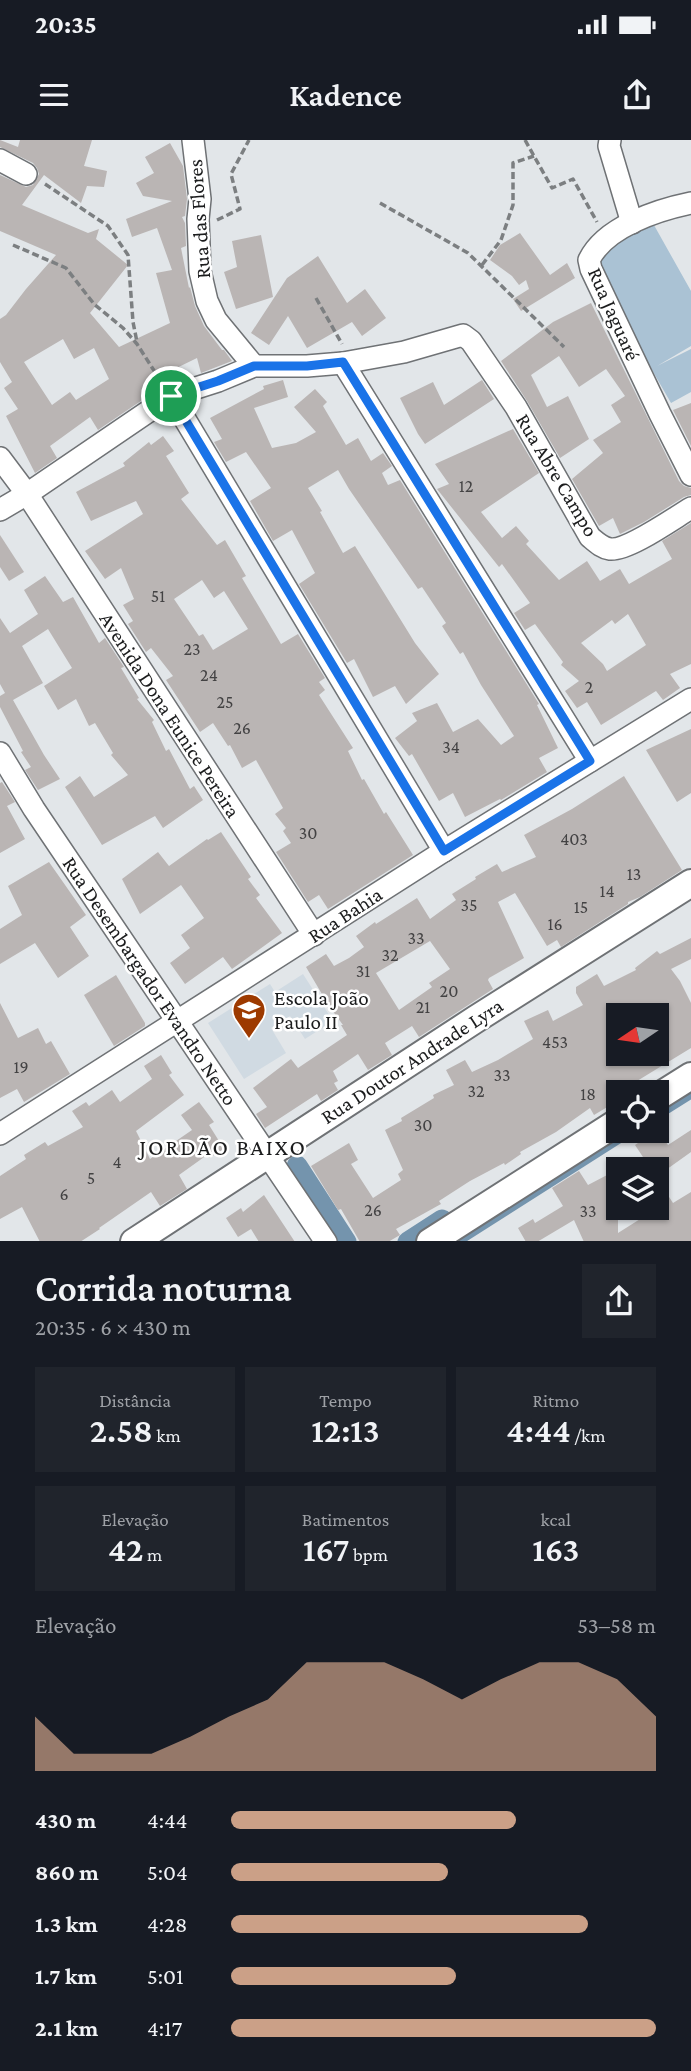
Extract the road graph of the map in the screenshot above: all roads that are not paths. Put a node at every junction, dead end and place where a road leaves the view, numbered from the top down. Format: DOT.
graph roads {
  1 [pos="193,140"];
  2 [pos="610,140"];
  3 [pos="0,160"];
  4 [pos="26,174"];
  5 [pos="691,203"];
  6 [pos="632,223"];
  7 [pos="347,362"];
  8 [pos="254,366"];
  9 [pos="171,396"];
  10 [pos="0,458"];
  11 [pos="691,475"];
  12 [pos="27,494"];
  13 [pos="691,508"];
  14 [pos="0,510"];
  15 [pos="691,699"];
  16 [pos="0,753"];
  17 [pos="590,761"];
  18 [pos="444,851"];
  19 [pos="691,883"];
  20 [pos="314,935"];
  21 [pos="177,1023"];
  22 [pos="691,1076"];
  23 [pos="669,1090"];
  24 [pos="606,1130"];
  25 [pos="0,1135"];
  26 [pos="267,1154"];
  27 [pos="134,1241"];
  28 [pos="326,1241"];
  29 [pos="430,1241"];
  1 -- 8 [label="street, Rua das Flores"];
  2 -- 6 [label="street"];
  3 -- 4 [label="street"];
  5 -- 6 [label="street, Rua Jaguaré"];
  6 -- 11 [label="street, Rua Jaguaré"];
  7 -- 8 [label="street"];
  7 -- 13 [label="street, Rua Abre Campo"];
  7 -- 17 [label="street"];
  8 -- 9 [label="street"];
  9 -- 12 [label="street"];
  9 -- 18 [label="street"];
  10 -- 12 [label="street, Avenida Dona Eunice Pereira"];
  12 -- 14 [label="street"];
  12 -- 20 [label="street, Avenida Dona Eunice Pereira"];
  15 -- 17 [label="street, Rua Bahia"];
  16 -- 21 [label="street, Rua Desembargador Evandro Netto"];
  17 -- 18 [label="street, Rua Bahia"];
  18 -- 20 [label="street, Rua Bahia"];
  19 -- 26 [label="main road, Rua Doutor Andrade Lyra"];
  20 -- 21 [label="street, Rua Bahia"];
  21 -- 25 [label="street, Rua Bahia"];
  21 -- 26 [label="street, Rua Desembargador Evandro Netto"];
  22 -- 23 [label="main road"];
  24 -- 29 [label="main road"];
  26 -- 27 [label="main road, Rua Doutor Andrade Lyra"];
  26 -- 28 [label="street, Rua Desembargador Evandro Netto"];
}
